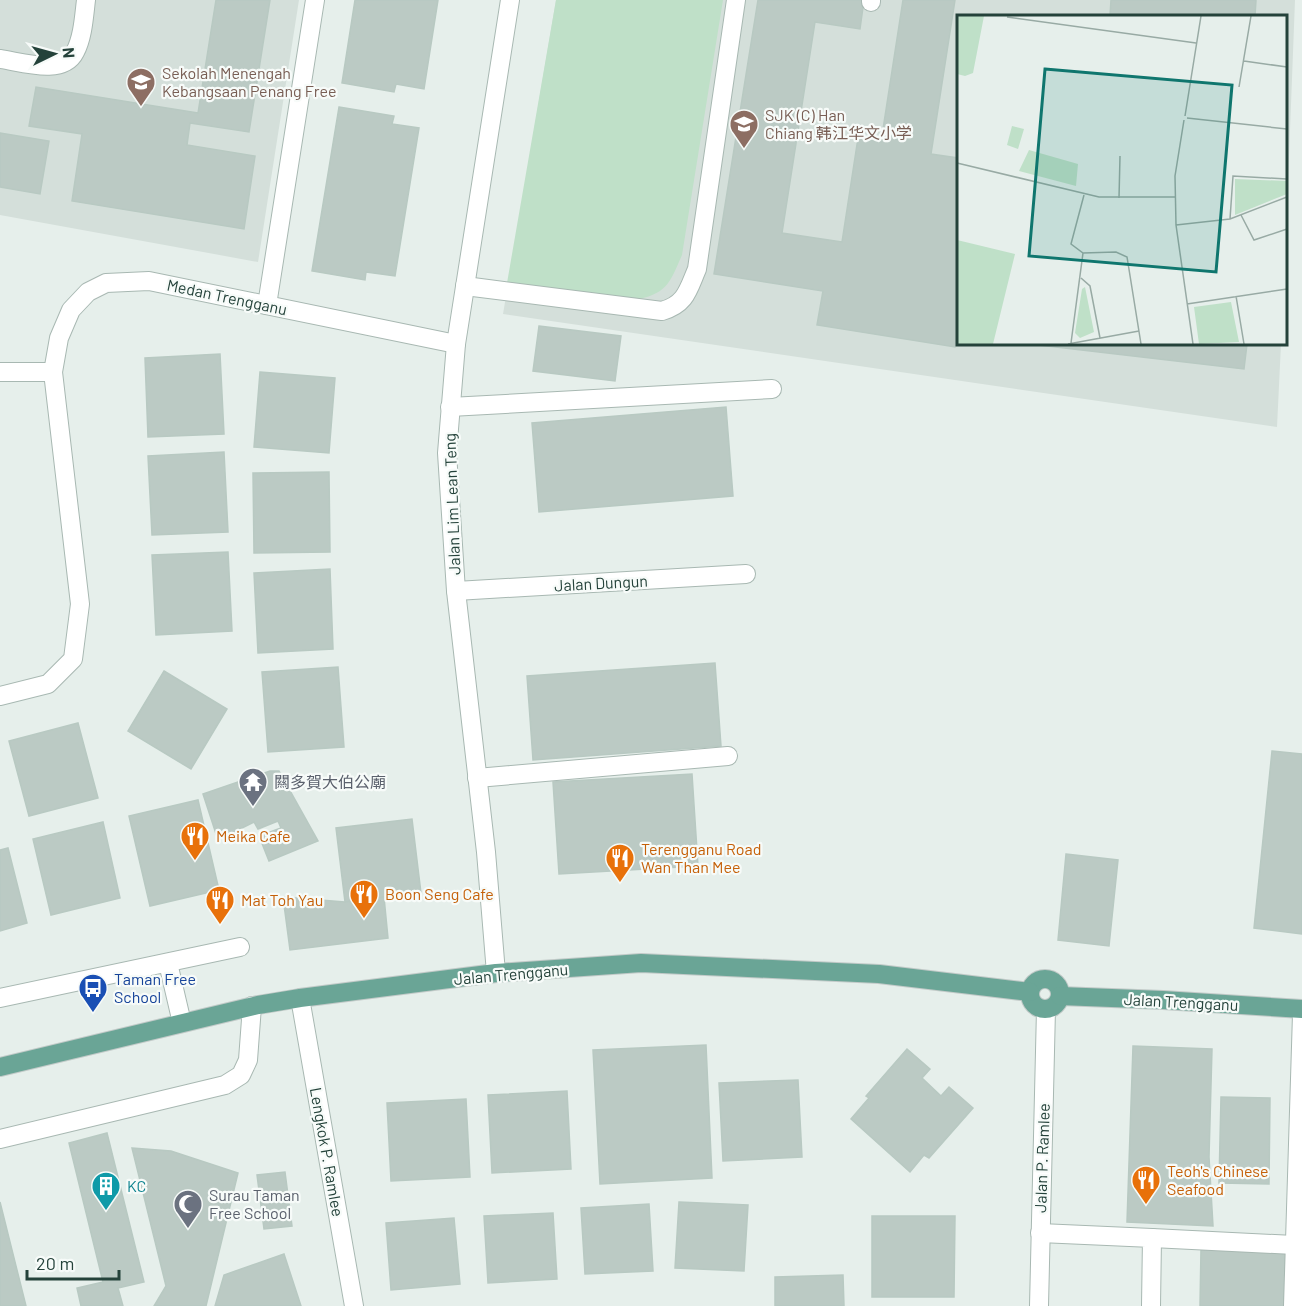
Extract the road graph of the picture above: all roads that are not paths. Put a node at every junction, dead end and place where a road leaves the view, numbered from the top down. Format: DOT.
graph roads {
  1 [pos="86,0"];
  2 [pos="315,0"];
  3 [pos="510,0"];
  4 [pos="735,0"];
  5 [pos="0,59"];
  6 [pos="465,286"];
  7 [pos="267,305"];
  8 [pos="456,344"];
  9 [pos="0,372"];
  10 [pos="52,372"];
  11 [pos="772,389"];
  12 [pos="450,407"];
  13 [pos="746,574"];
  14 [pos="456,591"];
  15 [pos="0,696"];
  16 [pos="728,756"];
  17 [pos="477,778"];
  18 [pos="240,947"];
  19 [pos="168,963"];
  20 [pos="496,973"];
  21 [pos="1030,992"];
  22 [pos="1060,996"];
  23 [pos="0,998"];
  24 [pos="300,998"];
  25 [pos="252,1006"];
  26 [pos="1046,1009"];
  27 [pos="1302,1009"];
  28 [pos="1302,1014"];
  29 [pos="182,1023"];
  30 [pos="0,1067"];
  31 [pos="0,1139"];
  32 [pos="1299,1199"];
  33 [pos="1040,1233"];
  34 [pos="1152,1238"];
  35 [pos="1294,1245"];
  36 [pos="354,1306"];
  37 [pos="1039,1306"];
  38 [pos="1151,1306"];
  39 [pos="1293,1306"];
  1 -- 5 [label="street"];
  2 -- 7 [label="street"];
  3 -- 6 [label="street, Jalan Lim Lean Teng"];
  4 -- 6 [label="street"];
  6 -- 8 [label="street, Jalan Lim Lean Teng"];
  7 -- 8 [label="street, Medan Trengganu"];
  7 -- 10 [label="street, Medan Trengganu"];
  8 -- 12 [label="street, Jalan Lim Lean Teng"];
  9 -- 10 [label="street"];
  10 -- 15 [label="street, Medan Trengganu"];
  11 -- 12 [label="street"];
  12 -- 14 [label="street, Jalan Lim Lean Teng"];
  13 -- 14 [label="street, Jalan Dungun"];
  14 -- 17 [label="street, Jalan Lim Lean Teng"];
  16 -- 17 [label="street"];
  17 -- 20 [label="street, Jalan Lim Lean Teng"];
  18 -- 19 [label="street"];
  19 -- 23 [label="street"];
  19 -- 29 [label="street"];
  20 -- 21 [label="main road, Jalan Trengganu"];
  20 -- 24 [label="main road, Jalan Trengganu"];
  21 -- 22 [label="main road"];
  21 -- 26 [label="main road"];
  22 -- 26 [label="main road"];
  22 -- 27 [label="main road, Jalan Trengganu"];
  24 -- 25 [label="main road, Jalan Trengganu"];
  24 -- 36 [label="street, Lengkok P. Ramlee"];
  25 -- 29 [label="main road, Jalan Trengganu"];
  25 -- 31 [label="street"];
  26 -- 33 [label="street, Jalan P. Ramlee"];
  28 -- 32 [label="street"];
  29 -- 30 [label="main road, Jalan Trengganu"];
  32 -- 35 [label="street"];
  33 -- 34 [label="street"];
  33 -- 37 [label="street, Jalan P. Ramlee"];
  34 -- 35 [label="street"];
  34 -- 38 [label="street"];
  35 -- 39 [label="street"];
}
